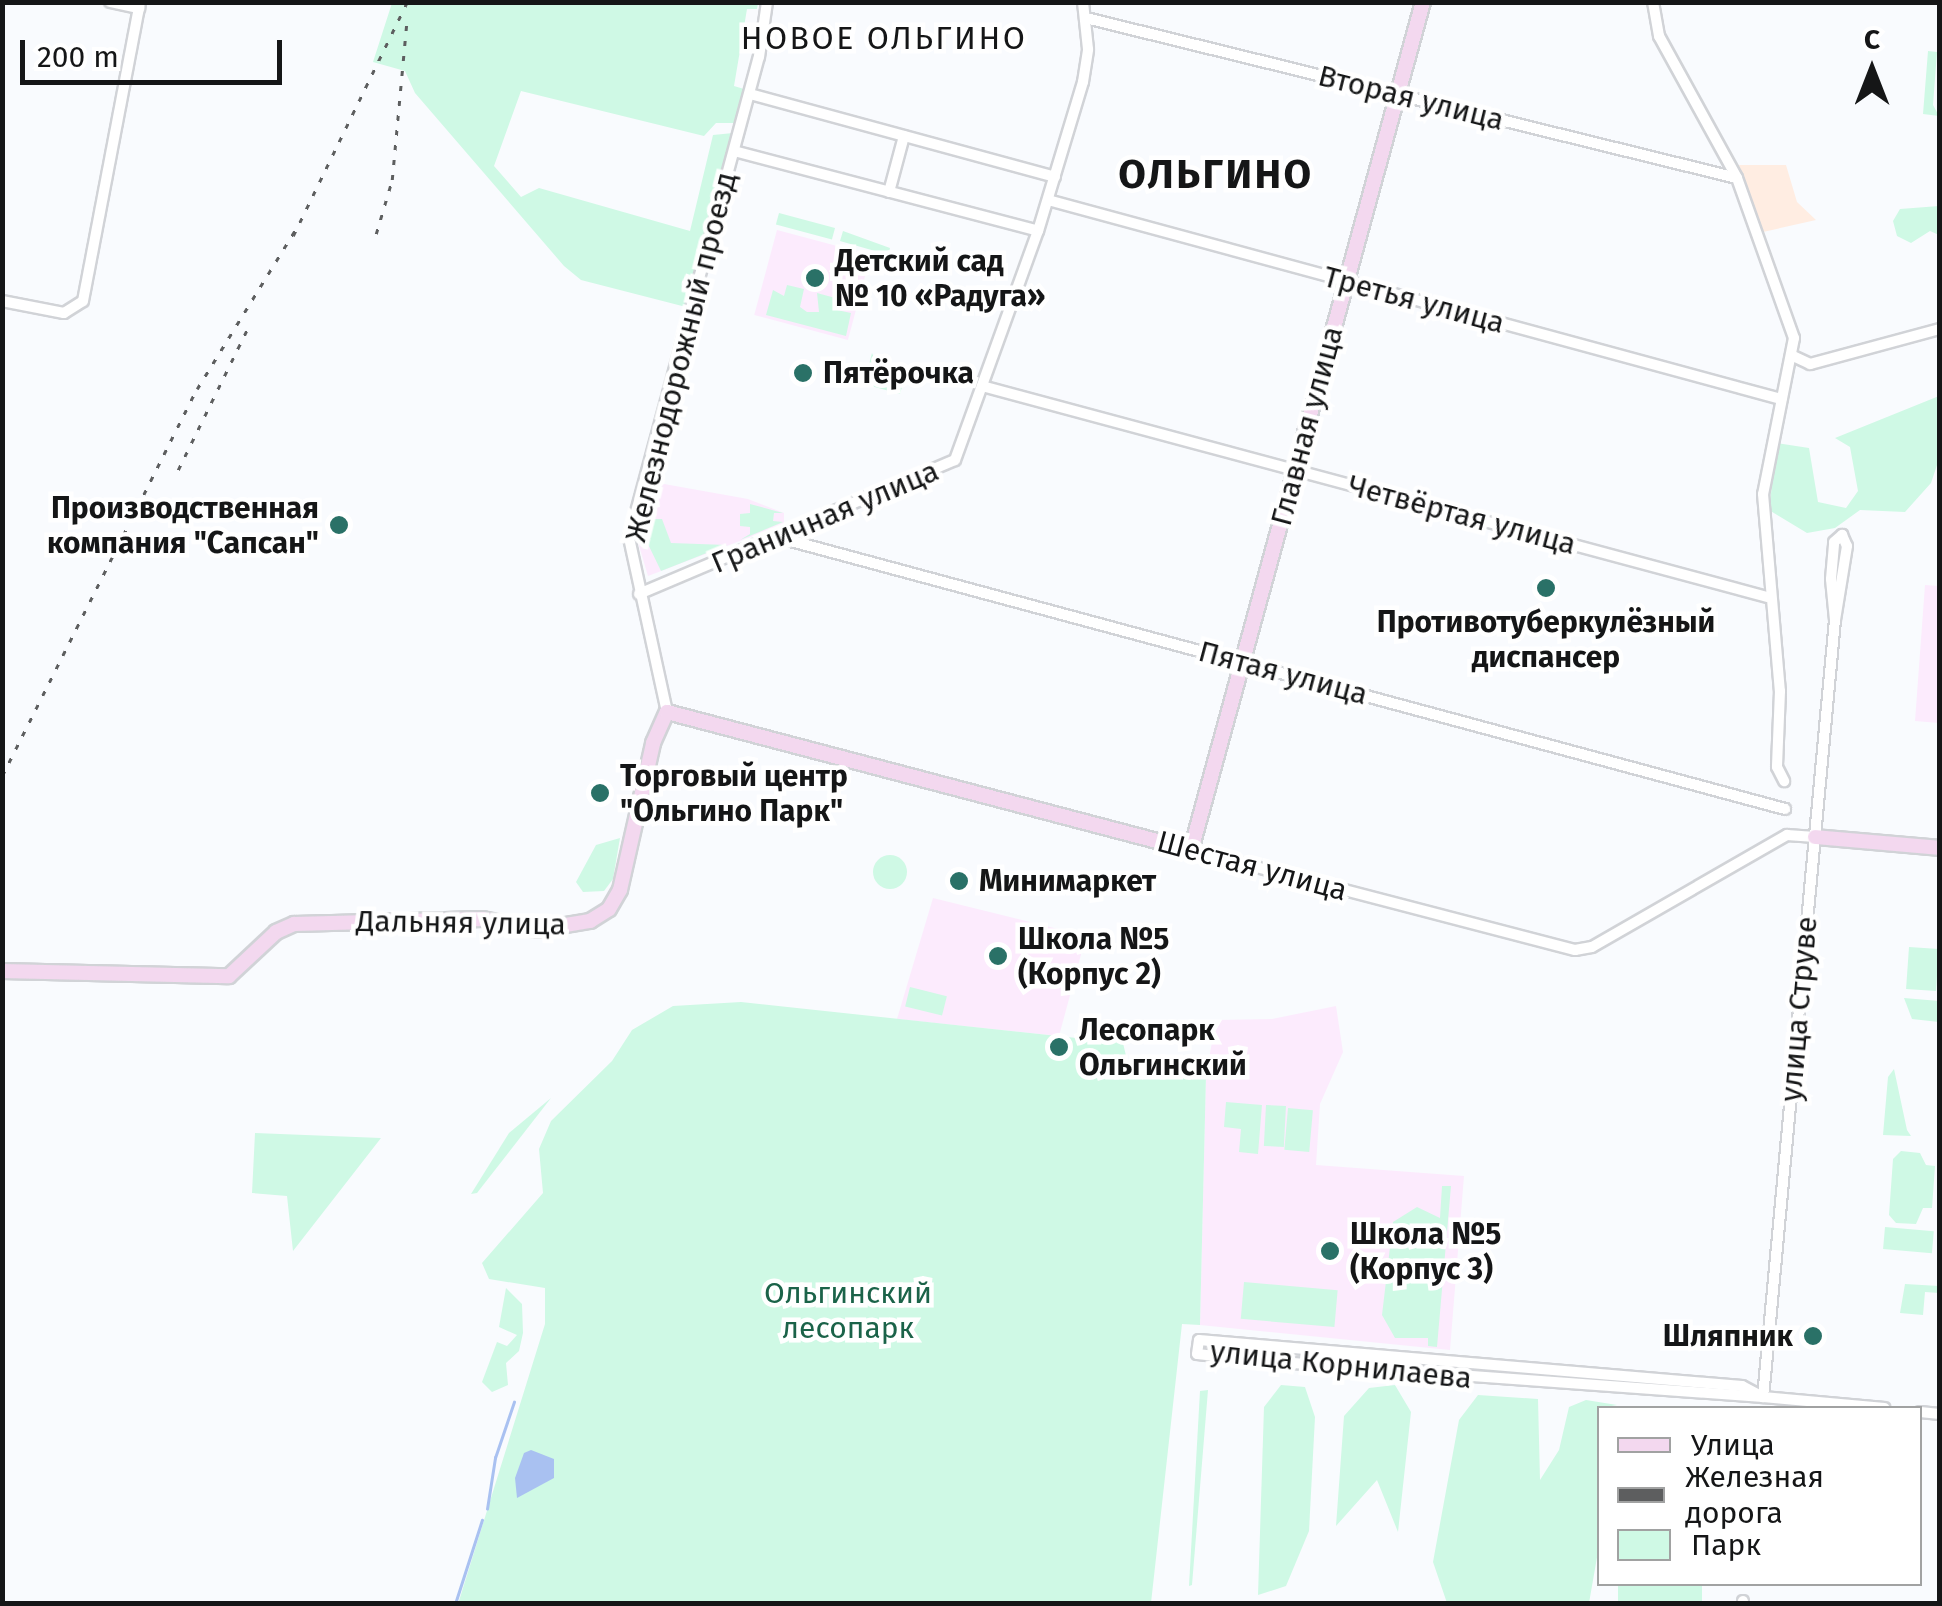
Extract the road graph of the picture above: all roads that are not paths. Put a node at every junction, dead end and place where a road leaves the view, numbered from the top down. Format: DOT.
graph roads {
  1 [pos="110,2"];
  2 [pos="767,2"];
  3 [pos="1083,2"];
  4 [pos="1423,2"];
  5 [pos="1653,2"];
  6 [pos="139,5"];
  7 [pos="1086,18"];
  8 [pos="750,94"];
  9 [pos="1398,95"];
  10 [pos="904,136"];
  11 [pos="734,151"];
  12 [pos="1055,177"];
  13 [pos="1737,178"];
  14 [pos="889,192"];
  15 [pos="1048,200"];
  16 [pos="1038,231"];
  17 [pos="1347,281"];
  18 [pos="2,300"];
  19 [pos="1940,329"];
  20 [pos="1793,356"];
  21 [pos="982,386"];
  22 [pos="1780,399"];
  23 [pos="1295,470"];
  24 [pos="780,538"];
  25 [pos="639,594"];
  26 [pos="1768,597"];
  27 [pos="1835,620"];
  28 [pos="1242,662"];
  29 [pos="667,712"];
  30 [pos="1784,781"];
  31 [pos="1785,809"];
  32 [pos="1815,837"];
  33 [pos="1940,848"];
  34 [pos="1191,850"];
  35 [pos="2,972"];
  36 [pos="1762,1397"];
  37 [pos="1863,1406"];
  1 -- 6 [label="street"];
  2 -- 8 [label="street, Железнодорожный проезд"];
  3 -- 7 [label="street, Граничная улица"];
  4 -- 9 [label="street, Главная улица"];
  5 -- 13 [label="street"];
  6 -- 18 [label="street"];
  7 -- 9 [label="street, Вторая улица"];
  7 -- 12 [label="street, Граничная улица"];
  8 -- 10 [label="street"];
  8 -- 11 [label="street, Железнодорожный проезд"];
  9 -- 13 [label="street, Вторая улица"];
  9 -- 17 [label="street, Главная улица"];
  10 -- 12 [label="street"];
  10 -- 14 [label="street"];
  11 -- 14 [label="street"];
  11 -- 25 [label="street, Железнодорожный проезд"];
  12 -- 15 [label="street, Граничная улица"];
  13 -- 20 [label="street"];
  14 -- 16 [label="street"];
  15 -- 16 [label="street, Граничная улица"];
  15 -- 17 [label="street, Третья улица"];
  16 -- 21 [label="street, Граничная улица"];
  17 -- 22 [label="street, Третья улица"];
  17 -- 23 [label="street, Главная улица"];
  19 -- 20 [label="street"];
  20 -- 22 [label="street"];
  21 -- 23 [label="street, Четвёртая улица"];
  21 -- 24 [label="street, Граничная улица"];
  22 -- 26 [label="street"];
  23 -- 26 [label="street, Четвёртая улица"];
  23 -- 28 [label="street, Главная улица"];
  24 -- 25 [label="street, Граничная улица"];
  24 -- 28 [label="street, Пятая улица"];
  25 -- 29 [label="street, Железнодорожный проезд"];
  26 -- 30 [label="street"];
  27 -- 27 [label="street, улица Струве"];
  27 -- 32 [label="street, улица Струве"];
  28 -- 31 [label="street, Пятая улица"];
  28 -- 34 [label="street, Главная улица"];
  29 -- 34 [label="street, Шестая улица"];
  29 -- 35 [label="street, Дальняя улица"];
  32 -- 33 [label="street"];
  32 -- 34 [label="street, Шестая улица"];
  32 -- 36 [label="street, улица Струве"];
  36 -- 36 [label="street, улица Корнилаева"];
  36 -- 37 [label="street, улица Корнилаева"];
}
